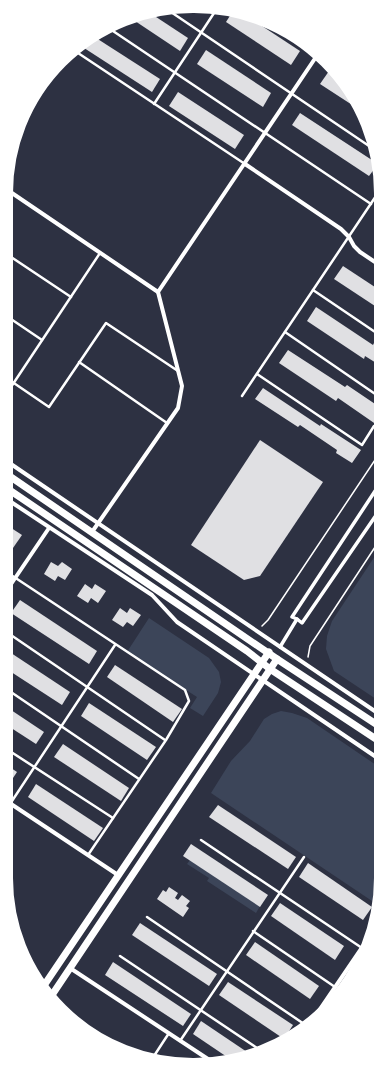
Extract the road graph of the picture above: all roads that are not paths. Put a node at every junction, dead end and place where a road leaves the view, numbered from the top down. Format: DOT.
graph roads {
  1 [pos="214,13"];
  2 [pos="173,14"];
  3 [pos="113,31"];
  4 [pos="201,33"];
  5 [pos="78,54"];
  6 [pos="315,59"];
  7 [pos="175,73"];
  8 [pos="292,94"];
  9 [pos="154,104"];
  10 [pos="265,133"];
  11 [pos="369,146"];
  12 [pos="245,164"];
  13 [pos="12,193"];
  14 [pos="375,198"];
  15 [pos="371,204"];
  16 [pos="349,237"];
  17 [pos="100,253"];
  18 [pos="12,258"];
  19 [pos="375,262"];
  20 [pos="313,290"];
  21 [pos="158,292"];
  22 [pos="71,297"];
  23 [pos="12,320"];
  24 [pos="285,332"];
  25 [pos="375,332"];
  26 [pos="42,340"];
  27 [pos="79,362"];
  28 [pos="179,372"];
  29 [pos="257,374"];
  30 [pos="14,383"];
  31 [pos="12,386"];
  32 [pos="375,394"];
  33 [pos="242,396"];
  34 [pos="167,423"];
  35 [pos="374,426"];
  36 [pos="12,465"];
  37 [pos="12,478"];
  38 [pos="375,491"];
  39 [pos="12,492"];
  40 [pos="12,503"];
  41 [pos="375,517"];
  42 [pos="97,522"];
  43 [pos="49,528"];
  44 [pos="92,532"];
  45 [pos="12,576"];
  46 [pos="15,578"];
  47 [pos="12,582"];
  48 [pos="297,619"];
  49 [pos="12,636"];
  50 [pos="114,645"];
  51 [pos="280,647"];
  52 [pos="269,652"];
  53 [pos="277,658"];
  54 [pos="261,662"];
  55 [pos="270,669"];
  56 [pos="254,674"];
  57 [pos="263,680"];
  58 [pos="87,686"];
  59 [pos="12,693"];
  60 [pos="375,711"];
  61 [pos="375,723"];
  62 [pos="61,726"];
  63 [pos="375,738"];
  64 [pos="166,740"];
  65 [pos="12,753"];
  66 [pos="375,756"];
  67 [pos="34,767"];
  68 [pos="139,779"];
  69 [pos="12,801"];
  70 [pos="12,805"];
  71 [pos="113,818"];
  72 [pos="201,840"];
  73 [pos="88,855"];
  74 [pos="304,857"];
  75 [pos="118,875"];
  76 [pos="280,892"];
  77 [pos="147,917"];
  78 [pos="253,931"];
  79 [pos="361,947"];
  80 [pos="358,954"];
  81 [pos="120,956"];
  82 [pos="351,964"];
  83 [pos="70,968"];
  84 [pos="227,971"];
  85 [pos="46,982"];
  86 [pos="335,987"];
  87 [pos="54,993"];
  88 [pos="328,998"];
  89 [pos="324,1004"];
  90 [pos="201,1010"];
  91 [pos="302,1022"];
  92 [pos="169,1033"];
  93 [pos="180,1040"];
  94 [pos="256,1047"];
  95 [pos="155,1055"];
  96 [pos="207,1059"];
  1 -- 4 [label="lane"];
  2 -- 4 [label="lane"];
  3 -- 7 [label="lane"];
  4 -- 7 [label="lane"];
  4 -- 8 [label="lane"];
  5 -- 9 [label="lane"];
  6 -- 8 [label="street"];
  7 -- 9 [label="lane"];
  7 -- 10 [label="lane"];
  8 -- 10 [label="street"];
  8 -- 11 [label="lane"];
  9 -- 12 [label="lane"];
  10 -- 12 [label="street"];
  10 -- 15 [label="lane"];
  12 -- 16 [label="street"];
  12 -- 21 [label="street"];
  13 -- 17 [label="street"];
  14 -- 15 [label="lane"];
  15 -- 16 [label="lane"];
  16 -- 19 [label="street"];
  16 -- 20 [label="lane"];
  17 -- 21 [label="street"];
  17 -- 22 [label="lane"];
  18 -- 22 [label="lane"];
  20 -- 24 [label="lane"];
  20 -- 25 [label="lane"];
  21 -- 28 [label="street"];
  22 -- 26 [label="lane"];
  23 -- 26 [label="lane"];
  24 -- 29 [label="lane"];
  24 -- 32 [label="lane"];
  26 -- 30 [label="lane"];
  27 -- 28 [label="lane"];
  27 -- 30 [label="lane"];
  27 -- 34 [label="lane"];
  28 -- 34 [label="street"];
  29 -- 33 [label="lane"];
  29 -- 35 [label="lane"];
  30 -- 31 [label="lane"];
  34 -- 42 [label="street"];
  36 -- 42 [label="street"];
  37 -- 44 [label="main road"];
  38 -- 48 [label="street"];
  39 -- 54 [label="main road"];
  40 -- 43 [label="street"];
  41 -- 48 [label="street"];
  42 -- 44 [label="street"];
  42 -- 51 [label="street"];
  43 -- 46 [label="street"];
  43 -- 56 [label="street"];
  44 -- 52 [label="main road"];
  45 -- 46 [label="lane"];
  46 -- 47 [label="street"];
  46 -- 50 [label="lane"];
  48 -- 51 [label="street"];
  49 -- 58 [label="lane"];
  50 -- 58 [label="lane"];
  50 -- 64 [label="lane"];
  51 -- 60 [label="street"];
  52 -- 53 [label="main road"];
  52 -- 54 [label="main road"];
  53 -- 55 [label="main road"];
  53 -- 61 [label="main road"];
  54 -- 55 [label="main road"];
  54 -- 56 [label="main road"];
  55 -- 57 [label="main road"];
  55 -- 63 [label="main road"];
  56 -- 57 [label="street"];
  56 -- 75 [label="main road"];
  57 -- 66 [label="street"];
  57 -- 83 [label="main road"];
  58 -- 62 [label="lane"];
  58 -- 64 [label="lane"];
  59 -- 62 [label="lane"];
  62 -- 67 [label="lane"];
  62 -- 68 [label="lane"];
  64 -- 68 [label="lane"];
  65 -- 67 [label="lane"];
  67 -- 69 [label="lane"];
  67 -- 71 [label="lane"];
  68 -- 71 [label="lane"];
  70 -- 73 [label="street"];
  71 -- 73 [label="lane"];
  72 -- 76 [label="lane"];
  73 -- 75 [label="street"];
  74 -- 76 [label="lane"];
  75 -- 85 [label="main road"];
  76 -- 78 [label="lane"];
  76 -- 79 [label="lane"];
  77 -- 84 [label="lane"];
  78 -- 84 [label="lane"];
  78 -- 86 [label="lane"];
  80 -- 82 [label="street"];
  81 -- 90 [label="lane"];
  82 -- 86 [label="street"];
  83 -- 87 [label="main road"];
  83 -- 92 [label="street"];
  84 -- 90 [label="lane"];
  84 -- 91 [label="lane"];
  86 -- 88 [label="street"];
  88 -- 89 [label="street"];
  90 -- 93 [label="lane"];
  90 -- 94 [label="lane"];
  92 -- 93 [label="street"];
  92 -- 95 [label="lane"];
  93 -- 96 [label="street"];
}
